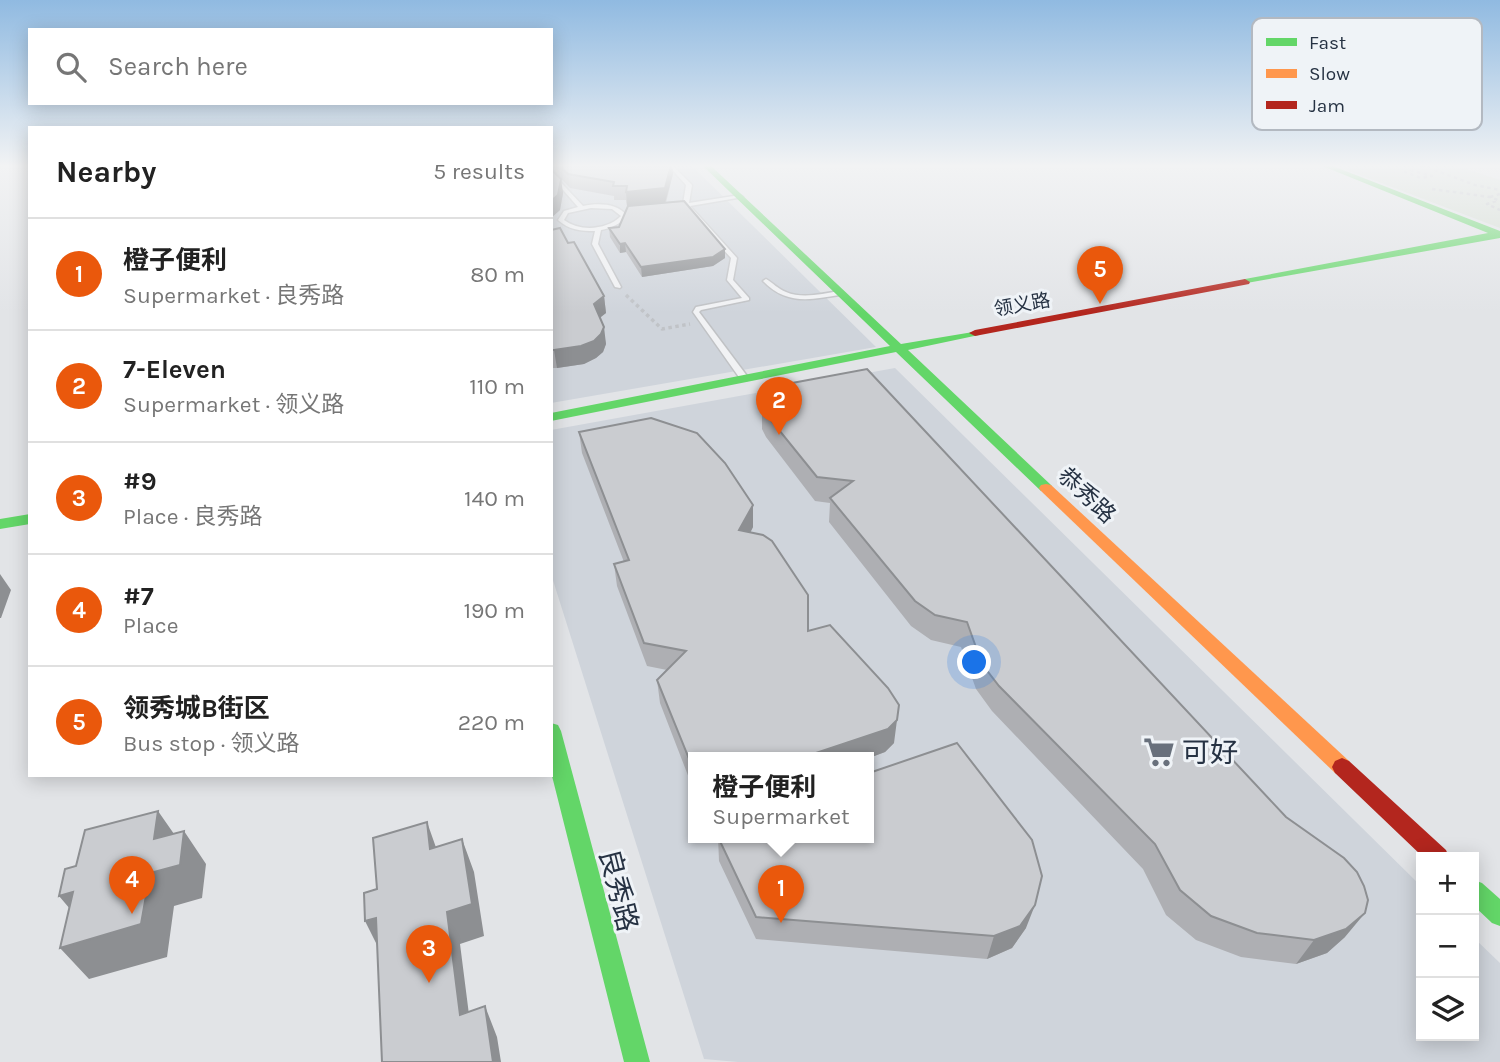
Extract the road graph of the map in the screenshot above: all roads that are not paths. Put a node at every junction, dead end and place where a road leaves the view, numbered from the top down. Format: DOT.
graph roads {
  1 [pos="564,215"];
  2 [pos="623,215"];
  3 [pos="695,215"];
  4 [pos="758,215"];
  5 [pos="1450,215"];
  6 [pos="599,228"];
  7 [pos="1499,234"];
  8 [pos="766,281"];
  9 [pos="618,287"];
  10 [pos="839,293"];
  11 [pos="897,348"];
  12 [pos="744,378"];
  13 [pos="553,417"];
  14 [pos="28,519"];
  15 [pos="0,524"];
  16 [pos="553,739"];
  17 [pos="1433,852"];
  18 [pos="1479,896"];
  19 [pos="1500,915"];
  20 [pos="636,1062"];
  1 -- 6 [label="lane"];
  2 -- 6 [label="lane"];
  3 -- 12 [label="lane"];
  4 -- 10 [label="street, 恭秀路"];
  5 -- 7 [label="street"];
  6 -- 9 [label="lane"];
  7 -- 11 [label="street, 领义路"];
  8 -- 10 [label="lane"];
  10 -- 11 [label="street, 恭秀路"];
  11 -- 12 [label="street, 领义路"];
  11 -- 17 [label="street, 恭秀路"];
  12 -- 13 [label="street, 领义路"];
  14 -- 15 [label="street"];
  16 -- 20 [label="street, 良秀路"];
  18 -- 19 [label="street"];
}
